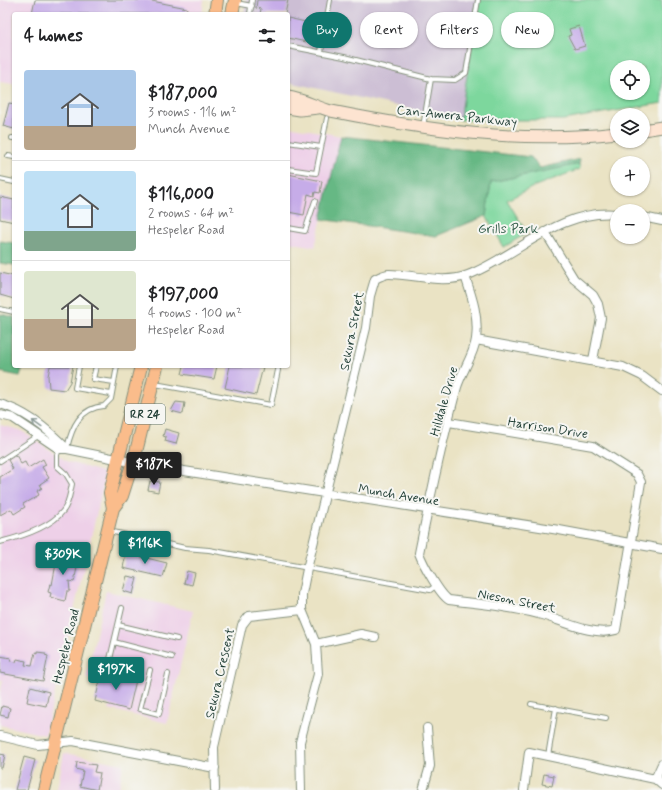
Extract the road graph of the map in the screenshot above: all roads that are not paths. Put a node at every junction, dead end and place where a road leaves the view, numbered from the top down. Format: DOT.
graph roads {
  1 [pos="218,0"];
  2 [pos="252,0"];
  3 [pos="330,0"];
  4 [pos="478,0"];
  5 [pos="233,6"];
  6 [pos="252,6"];
  7 [pos="215,12"];
  8 [pos="250,12"];
  9 [pos="290,46"];
  10 [pos="321,52"];
  11 [pos="431,79"];
  12 [pos="290,97"];
  13 [pos="290,108"];
  14 [pos="318,108"];
  15 [pos="327,118"];
  16 [pos="662,127"];
  17 [pos="423,128"];
  18 [pos="650,129"];
  19 [pos="610,133"];
  20 [pos="290,142"];
  21 [pos="321,147"];
  22 [pos="8,156"];
  23 [pos="12,157"];
  24 [pos="290,168"];
  25 [pos="0,179"];
  26 [pos="12,182"];
  27 [pos="315,201"];
  28 [pos="610,213"];
  29 [pos="650,218"];
  30 [pos="662,221"];
  31 [pos="290,228"];
  32 [pos="545,232"];
  33 [pos="465,276"];
  34 [pos="0,310"];
  35 [pos="12,312"];
  36 [pos="476,340"];
  37 [pos="593,360"];
  38 [pos="79,368"];
  39 [pos="96,368"];
  40 [pos="117,368"];
  41 [pos="141,368"];
  42 [pos="157,368"];
  43 [pos="278,370"];
  44 [pos="114,382"];
  45 [pos="153,383"];
  46 [pos="662,391"];
  47 [pos="112,394"];
  48 [pos="0,404"];
  49 [pos="0,415"];
  50 [pos="449,422"];
  51 [pos="38,436"];
  52 [pos="63,449"];
  53 [pos="0,460"];
  54 [pos="118,460"];
  55 [pos="132,463"];
  56 [pos="325,494"];
  57 [pos="113,508"];
  58 [pos="428,510"];
  59 [pos="107,530"];
  60 [pos="1,540"];
  61 [pos="631,544"];
  62 [pos="662,549"];
  63 [pos="307,569"];
  64 [pos="437,585"];
  65 [pos="122,608"];
  66 [pos="302,610"];
  67 [pos="118,625"];
  68 [pos="375,637"];
  69 [pos="177,639"];
  70 [pos="114,642"];
  71 [pos="316,644"];
  72 [pos="172,657"];
  73 [pos="110,659"];
  74 [pos="150,670"];
  75 [pos="168,674"];
  76 [pos="531,704"];
  77 [pos="556,708"];
  78 [pos="606,718"];
  79 [pos="427,728"];
  80 [pos="0,736"];
  81 [pos="56,743"];
  82 [pos="548,756"];
  83 [pos="662,764"];
  84 [pos="215,768"];
  85 [pos="655,779"];
  86 [pos="662,784"];
  87 [pos="44,790"];
  88 [pos="215,790"];
  89 [pos="301,790"];
  90 [pos="423,790"];
  91 [pos="524,790"];
  1 -- 7 [label="main road"];
  2 -- 6 [label="lane"];
  3 -- 10 [label="lane"];
  4 -- 11 [label="lane"];
  5 -- 6 [label="lane"];
  6 -- 8 [label="lane"];
  9 -- 10 [label="lane"];
  10 -- 11 [label="lane"];
  11 -- 17 [label="lane"];
  12 -- 14 [label="main road, Can-Amera Parkway"];
  13 -- 14 [label="main road, Can-Amera Parkway"];
  14 -- 17 [label="main road, Can-Amera Parkway"];
  15 -- 21 [label="lane"];
  16 -- 18 [label="main road"];
  17 -- 19 [label="main road, Can-Amera Parkway"];
  20 -- 21 [label="lane"];
  21 -- 24 [label="lane"];
  22 -- 23 [label="lane"];
  25 -- 26 [label="lane"];
  27 -- 31 [label="lane"];
  28 -- 32 [label="street, Sekura Street"];
  29 -- 30 [label="street"];
  32 -- 33 [label="street, Sekura Street"];
  32 -- 37 [label="street"];
  33 -- 36 [label="street, Hilldale Drive"];
  33 -- 56 [label="street, Sekura Street"];
  34 -- 35 [label="lane"];
  36 -- 37 [label="street"];
  36 -- 50 [label="street, Hilldale Drive"];
  37 -- 46 [label="street"];
  38 -- 47 [label="lane"];
  39 -- 44 [label="lane"];
  40 -- 44 [label="lane"];
  41 -- 54 [label="main road, Hespeler Road / RR 24"];
  42 -- 45 [label="main road, Hespeler Road / RR 24"];
  43 -- 45 [label="lane"];
  44 -- 47 [label="lane"];
  45 -- 55 [label="main road, Hespeler Road / RR 24"];
  47 -- 52 [label="lane"];
  52 -- 48 [label="street, one-way"];
  49 -- 51 [label="street"];
  50 -- 58 [label="street, Hilldale Drive"];
  50 -- 61 [label="street, Harrison Drive"];
  51 -- 52 [label="street"];
  51 -- 53 [label="lane"];
  52 -- 54 [label="street, Munch Avenue"];
  52 -- 60 [label="lane"];
  54 -- 55 [label="street, Munch Avenue"];
  54 -- 57 [label="main road, Hespeler Road / RR 24"];
  55 -- 56 [label="street, Munch Avenue"];
  55 -- 57 [label="main road, Hespeler Road / RR 24"];
  56 -- 58 [label="street, Munch Avenue"];
  56 -- 63 [label="street, Sekura Street"];
  57 -- 59 [label="main road, Hespeler Road / RR 24"];
  58 -- 61 [label="street, Munch Avenue"];
  58 -- 64 [label="street, Nieson Street"];
  59 -- 63 [label="lane"];
  59 -- 81 [label="main road, Hespeler Road / RR 24"];
  61 -- 62 [label="street, Munch Avenue"];
  61 -- 64 [label="street, Nieson Street"];
  63 -- 64 [label="lane"];
  63 -- 66 [label="street"];
  65 -- 67 [label="lane"];
  66 -- 71 [label="street"];
  66 -- 84 [label="street, Sekura Crescent"];
  67 -- 69 [label="lane"];
  67 -- 70 [label="lane"];
  68 -- 71 [label="street"];
  70 -- 72 [label="lane"];
  70 -- 73 [label="lane"];
  71 -- 89 [label="street"];
  74 -- 75 [label="lane"];
  76 -- 77 [label="lane"];
  77 -- 78 [label="lane"];
  77 -- 82 [label="lane"];
  79 -- 90 [label="street"];
  80 -- 81 [label="street"];
  81 -- 84 [label="street"];
  81 -- 87 [label="main road, Hespeler Road / RR 24"];
  82 -- 85 [label="street"];
  82 -- 91 [label="street"];
  83 -- 85 [label="street"];
  84 -- 88 [label="street, Sekura Crescent"];
  85 -- 86 [label="street"];
}
